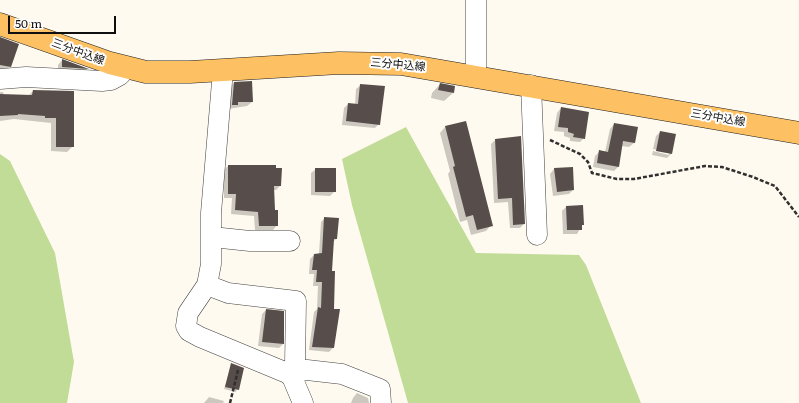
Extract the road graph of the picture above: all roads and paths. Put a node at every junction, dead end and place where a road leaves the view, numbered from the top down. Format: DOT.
graph roads {
  1 [pos="476,0"];
  2 [pos="0,24"];
  3 [pos="126,68"];
  4 [pos="223,70"];
  5 [pos="476,75"];
  6 [pos="0,79"];
  7 [pos="531,85"];
  8 [pos="532,131"];
  9 [pos="799,133"];
  10 [pos="799,217"];
  11 [pos="537,235"];
  12 [pos="212,236"];
  13 [pos="290,241"];
  14 [pos="207,285"];
  15 [pos="241,354"];
  16 [pos="287,373"];
  17 [pos="230,403"];
  18 [pos="303,403"];
  19 [pos="381,403"];
  1 -- 5 [label="street"];
  2 -- 3 [label="main road, 三分中込線"];
  3 -- 4 [label="main road, 三分中込線"];
  3 -- 6 [label="street"];
  4 -- 5 [label="main road, 三分中込線"];
  4 -- 12 [label="street"];
  5 -- 7 [label="main road, 三分中込線"];
  7 -- 8 [label="street"];
  7 -- 9 [label="main road, 三分中込線"];
  8 -- 10 [label="path"];
  8 -- 11 [label="street"];
  12 -- 13 [label="street"];
  12 -- 14 [label="street"];
  14 -- 15 [label="street"];
  14 -- 16 [label="street"];
  15 -- 16 [label="street"];
  15 -- 17 [label="path"];
  16 -- 18 [label="street"];
  16 -- 19 [label="street"];
}
